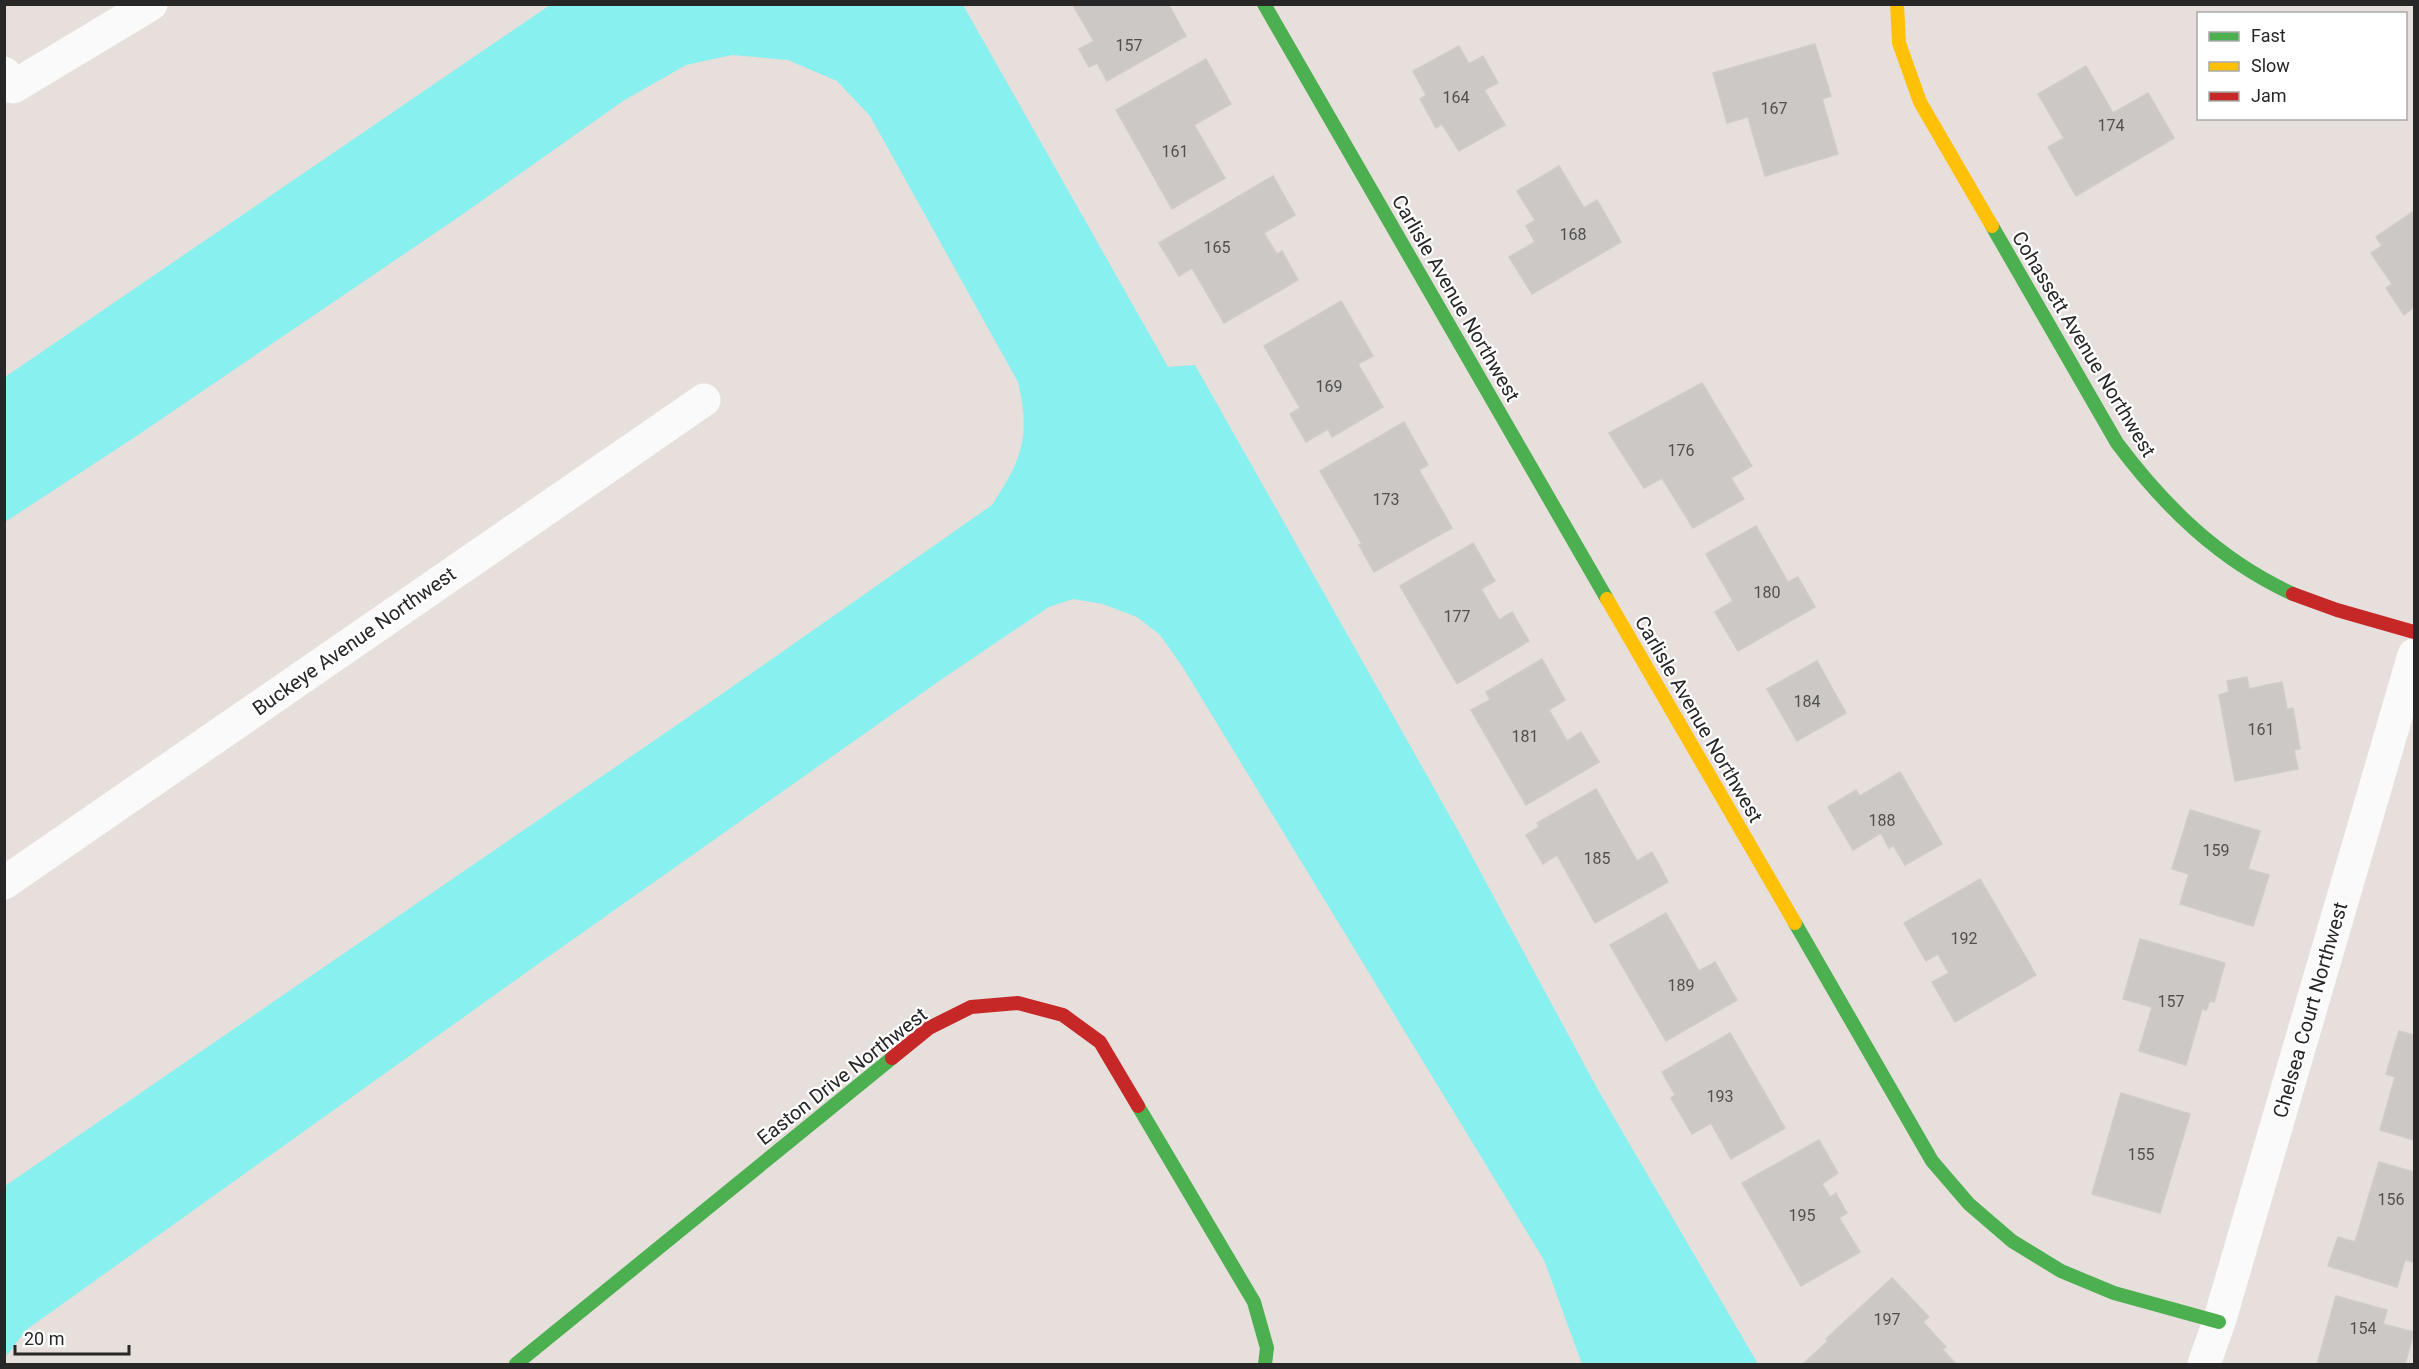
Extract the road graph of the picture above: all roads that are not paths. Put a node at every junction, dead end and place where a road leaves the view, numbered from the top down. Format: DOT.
graph roads {
  1 [pos="151,4"];
  2 [pos="1264,4"];
  3 [pos="1897,4"];
  4 [pos="7,84"];
  5 [pos="704,400"];
  6 [pos="2415,632"];
  7 [pos="2415,655"];
  8 [pos="4,883"];
  9 [pos="2219,1322"];
  10 [pos="516,1365"];
  11 [pos="1265,1365"];
  12 [pos="2204,1365"];
  1 -- 4 [label="street"];
  2 -- 9 [label="street, Carlisle Avenue Northwest"];
  3 -- 6 [label="street, Cohassett Avenue Northwest"];
  5 -- 8 [label="street, Buckeye Avenue Northwest"];
  7 -- 9 [label="street, Chelsea Court Northwest"];
  9 -- 12 [label="street, Chelsea Court Northwest"];
  10 -- 11 [label="street, Easton Drive Northwest"];
}
